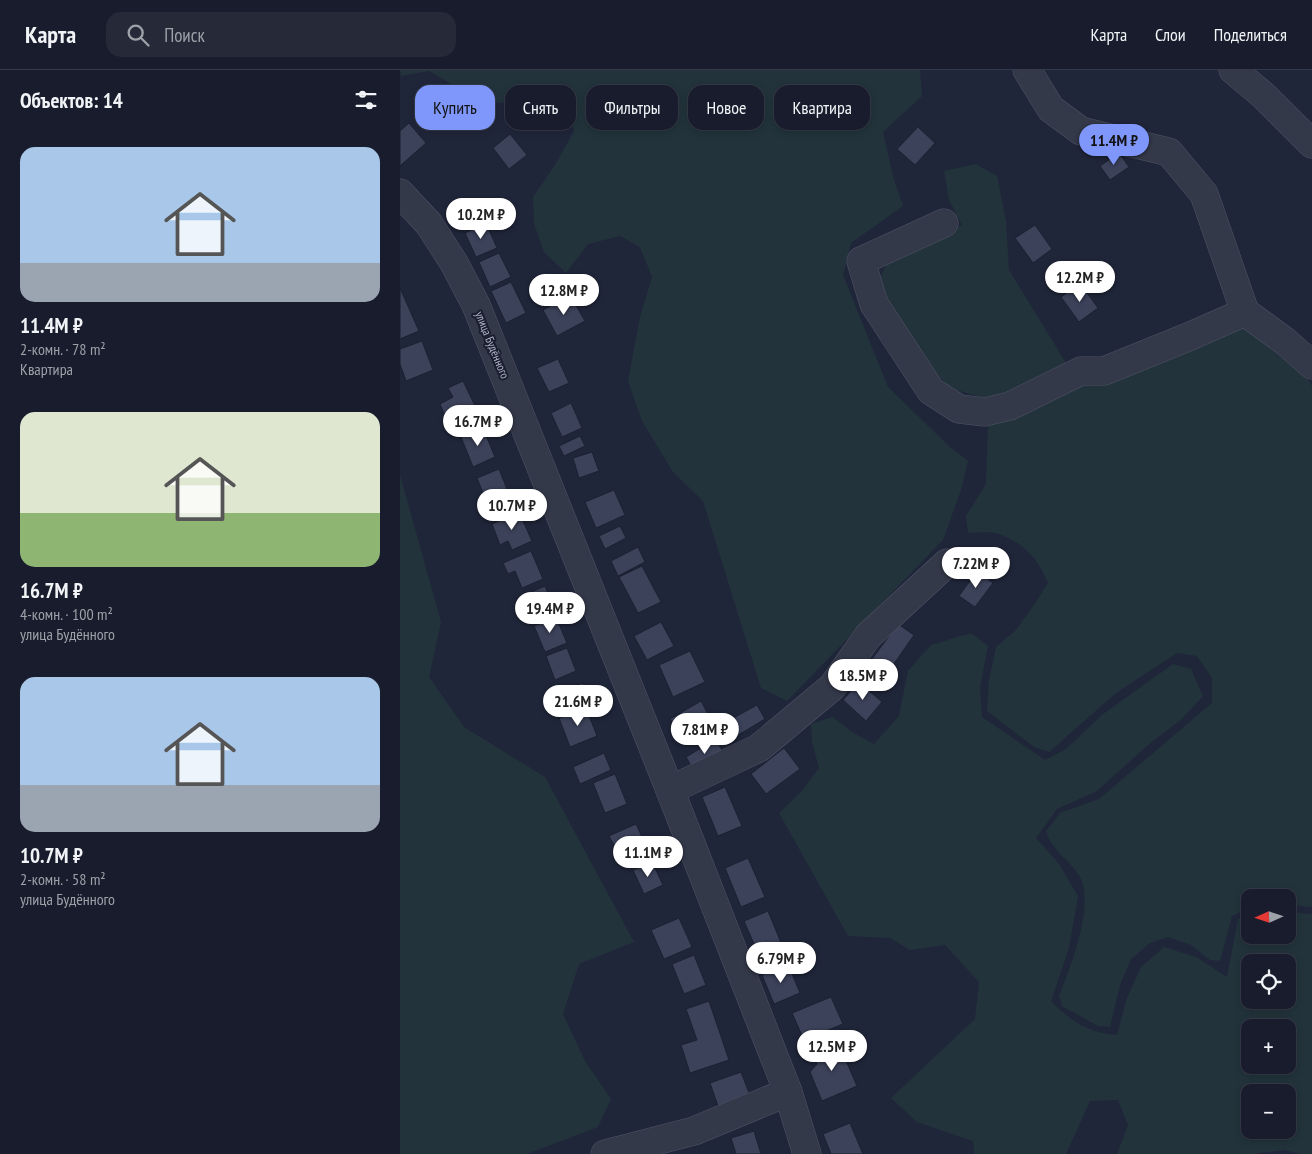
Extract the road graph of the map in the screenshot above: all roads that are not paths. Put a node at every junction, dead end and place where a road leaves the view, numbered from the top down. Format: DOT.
graph roads {
  1 [pos="1027,70"];
  2 [pos="1233,70"];
  3 [pos="1312,144"];
  4 [pos="400,193"];
  5 [pos="944,223"];
  6 [pos="1245,312"];
  7 [pos="1312,365"];
  8 [pos="947,563"];
  9 [pos="670,790"];
  10 [pos="788,1092"];
  11 [pos="605,1154"];
  12 [pos="807,1154"];
  1 -- 6 [label="street"];
  2 -- 3 [label="street"];
  4 -- 9 [label="street, улица Будённого"];
  5 -- 6 [label="street"];
  6 -- 7 [label="street"];
  8 -- 9 [label="street"];
  9 -- 10 [label="street, улица Будённого"];
  10 -- 11 [label="street"];
  10 -- 12 [label="street, улица Будённого"];
}
